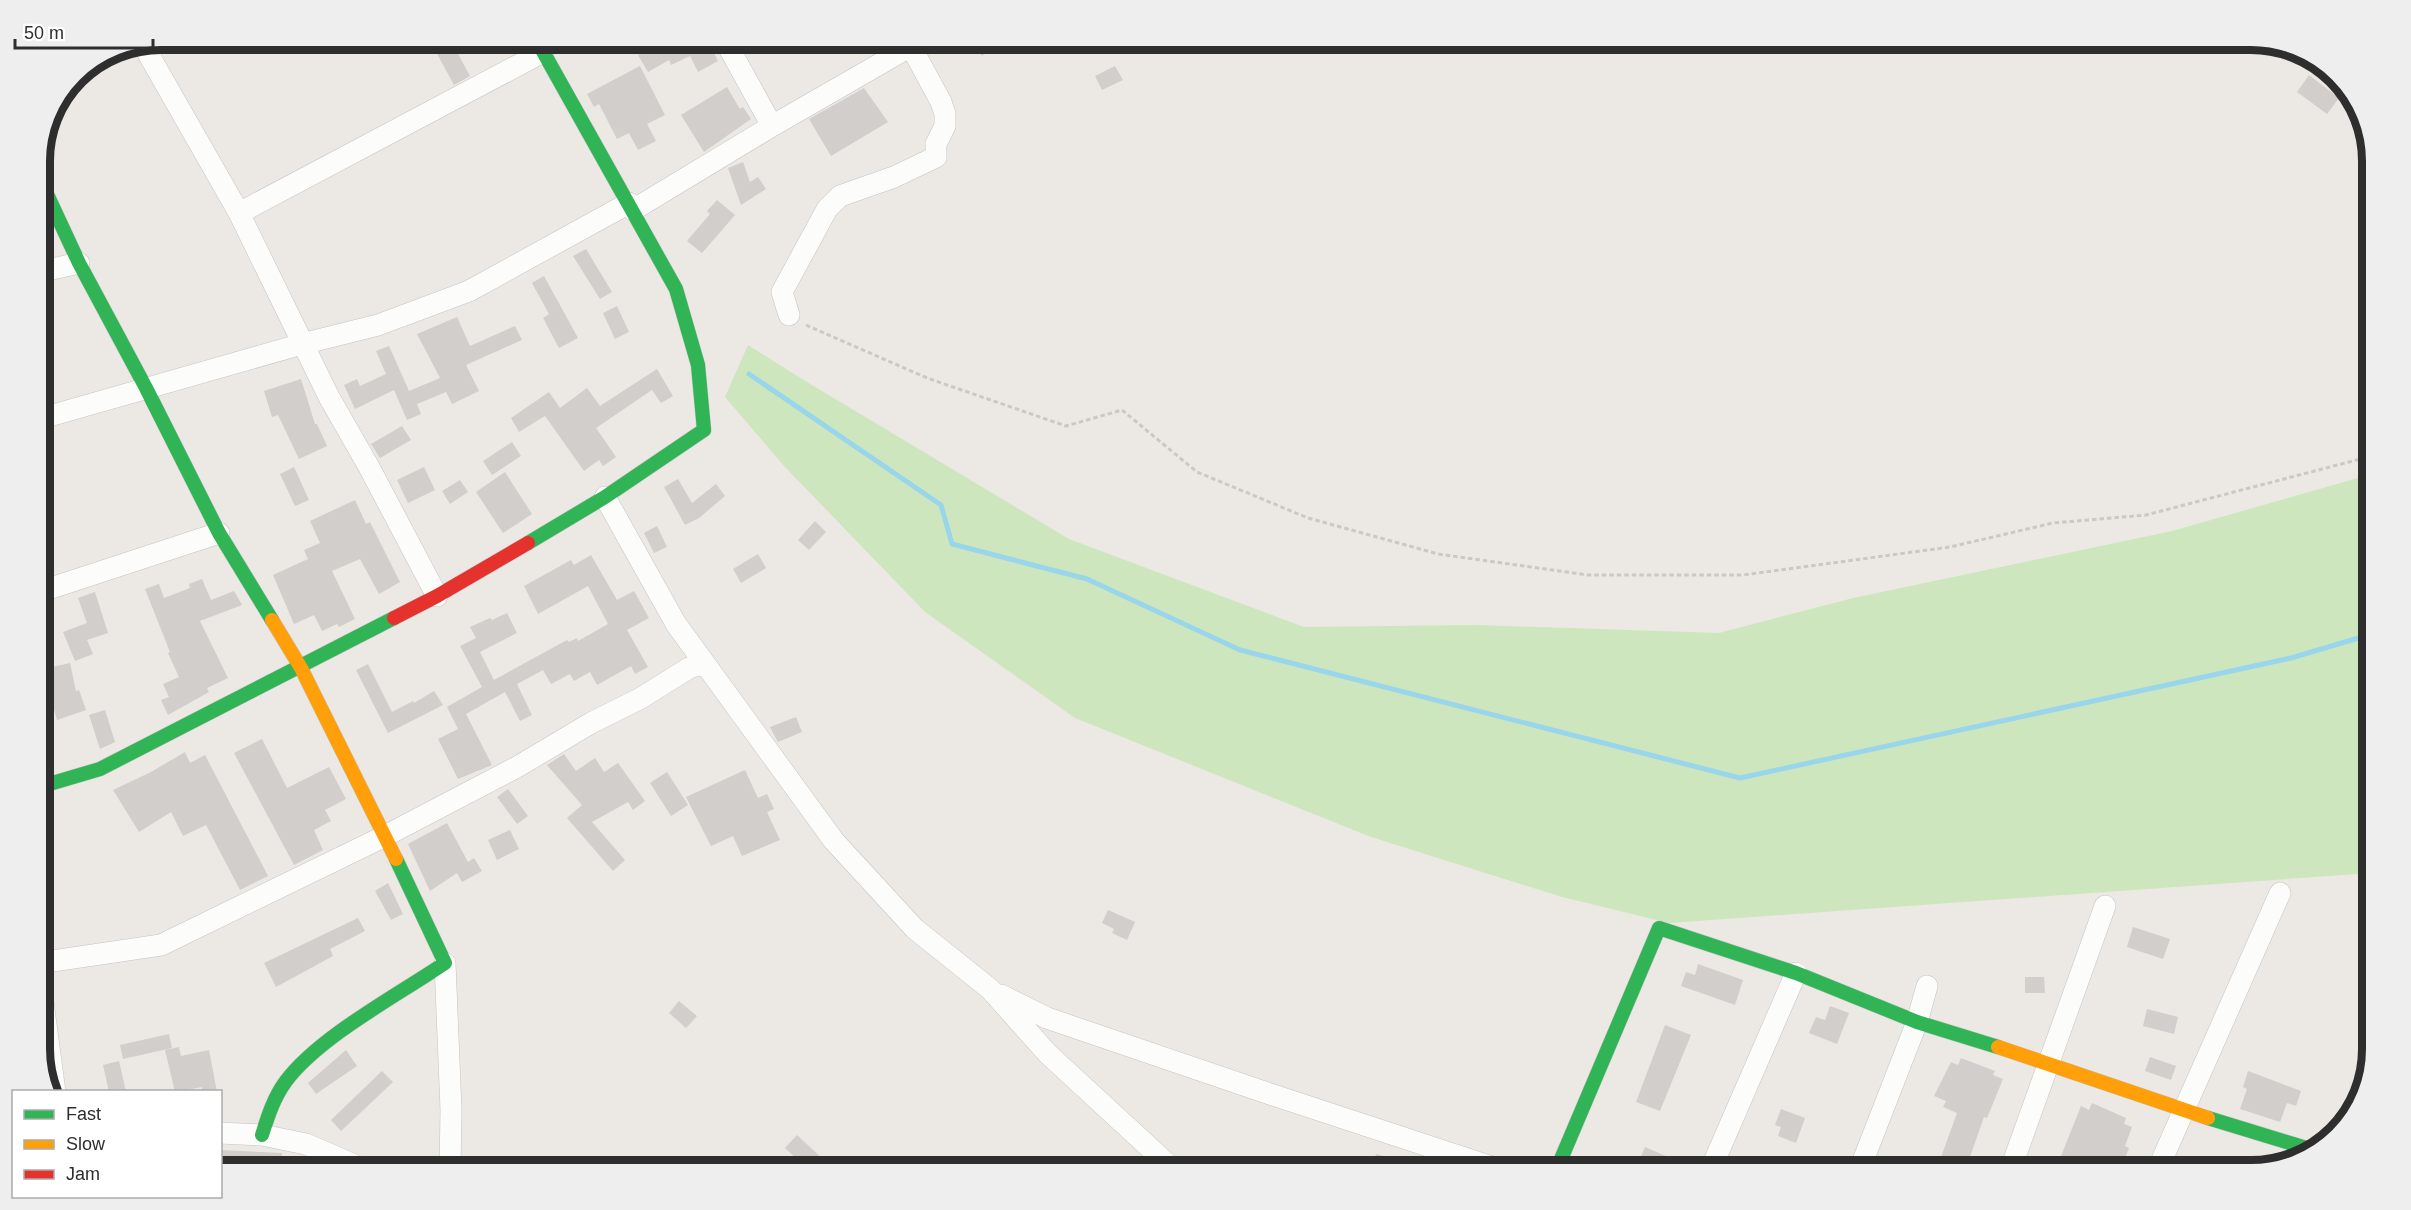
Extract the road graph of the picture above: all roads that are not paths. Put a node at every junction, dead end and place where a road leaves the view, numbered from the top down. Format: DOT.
graph roads {
  1 [pos="146,50"];
  2 [pos="533,50"];
  3 [pos="542,50"];
  4 [pos="730,50"];
  5 [pos="896,50"];
  6 [pos="913,50"];
  7 [pos="772,126"];
  8 [pos="50,201"];
  9 [pos="631,206"];
  10 [pos="239,213"];
  11 [pos="79,263"];
  12 [pos="50,270"];
  13 [pos="789,315"];
  14 [pos="302,344"];
  15 [pos="146,388"];
  16 [pos="50,416"];
  17 [pos="605,497"];
  18 [pos="219,532"];
  19 [pos="50,588"];
  20 [pos="437,596"];
  21 [pos="703,664"];
  22 [pos="301,668"];
  23 [pos="50,784"];
  24 [pos="385,836"];
  25 [pos="2280,893"];
  26 [pos="2105,906"];
  27 [pos="50,961"];
  28 [pos="445,963"];
  29 [pos="1796,973"];
  30 [pos="1927,986"];
  31 [pos="990,989"];
  32 [pos="1917,1022"];
  33 [pos="50,1054"];
  34 [pos="2049,1063"];
  35 [pos="53,1073"];
  36 [pos="2182,1110"];
  37 [pos="222,1132"];
  38 [pos="262,1135"];
  39 [pos="2303,1147"];
  40 [pos="343,1160"];
  41 [pos="450,1160"];
  42 [pos="1163,1160"];
  43 [pos="1471,1160"];
  44 [pos="1561,1160"];
  45 [pos="1715,1160"];
  46 [pos="1863,1160"];
  47 [pos="2014,1160"];
  48 [pos="2162,1160"];
  1 -- 10 [label="street"];
  2 -- 10 [label="street"];
  3 -- 9 [label="street"];
  4 -- 7 [label="street"];
  5 -- 7 [label="street"];
  6 -- 13 [label="street"];
  7 -- 9 [label="street"];
  8 -- 11 [label="street"];
  9 -- 14 [label="street"];
  9 -- 17 [label="street"];
  10 -- 14 [label="street"];
  11 -- 12 [label="street"];
  11 -- 15 [label="street"];
  14 -- 15 [label="street"];
  14 -- 20 [label="street"];
  15 -- 16 [label="street"];
  15 -- 18 [label="street"];
  17 -- 20 [label="street"];
  17 -- 21 [label="street"];
  18 -- 19 [label="street"];
  18 -- 22 [label="street"];
  20 -- 22 [label="street"];
  21 -- 24 [label="street"];
  21 -- 31 [label="street"];
  22 -- 23 [label="street"];
  22 -- 24 [label="street"];
  24 -- 27 [label="street"];
  24 -- 28 [label="street"];
  25 -- 36 [label="street"];
  26 -- 34 [label="street"];
  28 -- 38 [label="street"];
  28 -- 41 [label="street"];
  29 -- 32 [label="street"];
  29 -- 44 [label="street"];
  29 -- 45 [label="street"];
  30 -- 32 [label="street"];
  31 -- 42 [label="street"];
  31 -- 43 [label="street"];
  32 -- 34 [label="street"];
  32 -- 46 [label="street"];
  33 -- 35 [label="street"];
  34 -- 36 [label="street"];
  34 -- 47 [label="street"];
  36 -- 39 [label="street"];
  36 -- 48 [label="street"];
  37 -- 38 [label="street"];
  38 -- 40 [label="street"];
}
